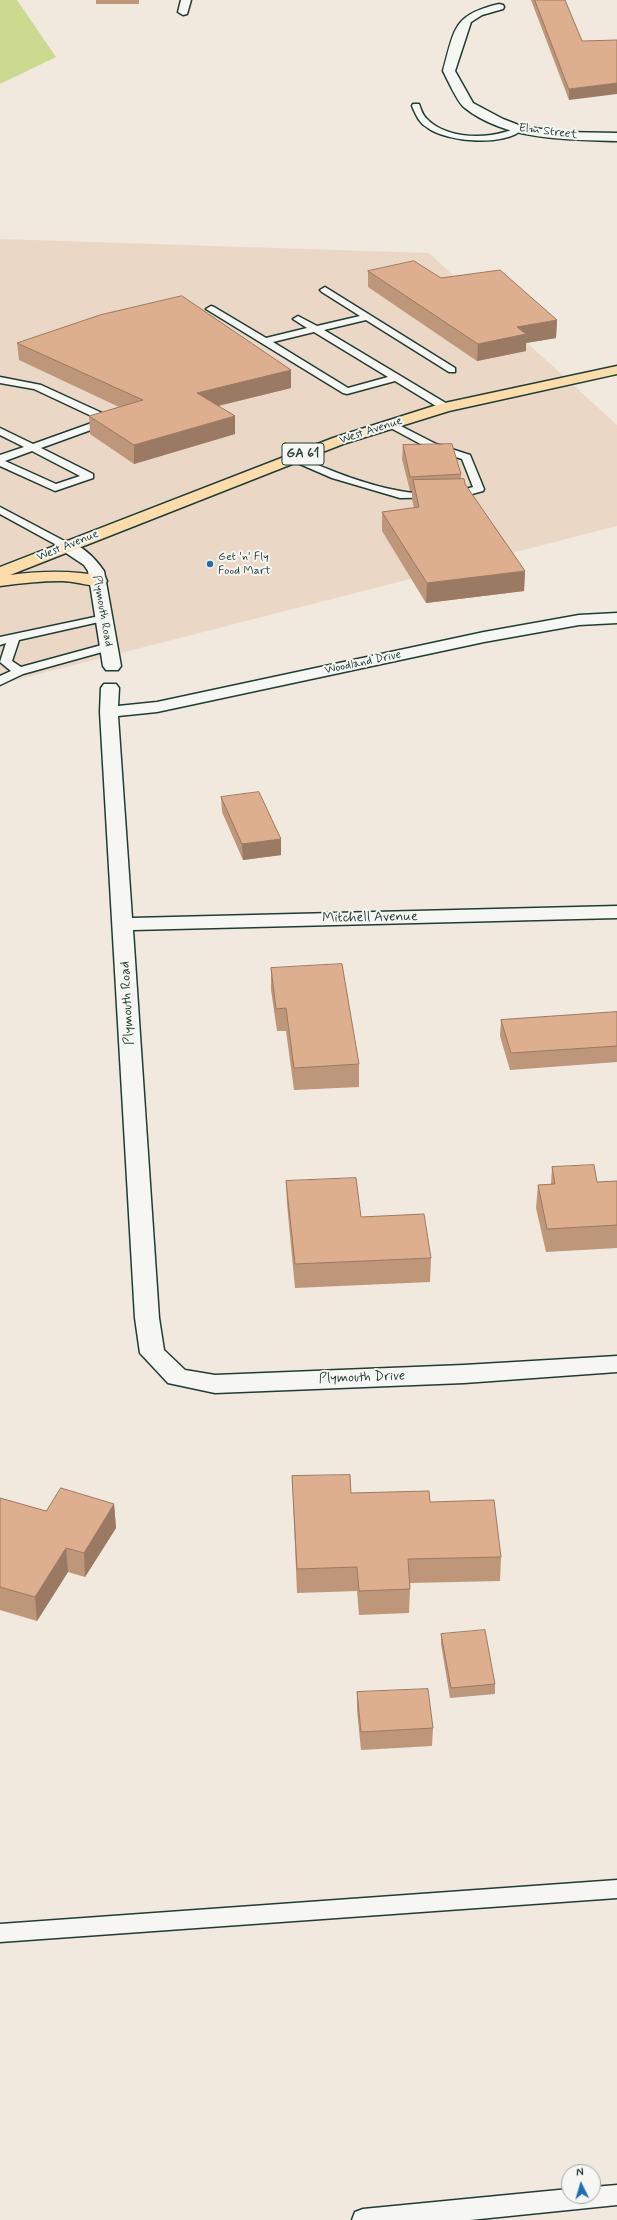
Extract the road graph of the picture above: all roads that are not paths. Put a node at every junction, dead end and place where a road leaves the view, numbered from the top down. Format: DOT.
graph roads {
  1 [pos="186,0"];
  2 [pos="499,7"];
  3 [pos="183,12"];
  4 [pos="416,106"];
  5 [pos="519,129"];
  6 [pos="617,137"];
  7 [pos="325,290"];
  8 [pos="211,309"];
  9 [pos="368,317"];
  10 [pos="298,319"];
  11 [pos="316,330"];
  12 [pos="264,341"];
  13 [pos="452,370"];
  14 [pos="617,370"];
  15 [pos="396,378"];
  16 [pos="0,380"];
  17 [pos="445,407"];
  18 [pos="391,424"];
  19 [pos="0,431"];
  20 [pos="32,448"];
  21 [pos="291,458"];
  22 [pos="0,460"];
  23 [pos="0,510"];
  24 [pos="66,546"];
  25 [pos="0,573"];
  26 [pos="0,581"];
  27 [pos="98,581"];
  28 [pos="104,618"];
  29 [pos="617,618"];
  30 [pos="14,638"];
  31 [pos="0,641"];
  32 [pos="109,646"];
  33 [pos="112,666"];
  34 [pos="20,671"];
  35 [pos="0,681"];
  36 [pos="110,688"];
  37 [pos="109,712"];
  38 [pos="617,912"];
  39 [pos="123,924"];
  40 [pos="147,1318"];
  41 [pos="617,1364"];
  42 [pos="617,1889"];
  43 [pos="0,1933"];
  44 [pos="617,2195"];
  45 [pos="482,2215"];
  46 [pos="363,2220"];
  1 -- 3 [label="street"];
  2 -- 5 [label="street, Elm Street"];
  4 -- 5 [label="lane"];
  5 -- 6 [label="street, Elm Street"];
  7 -- 9 [label="lane"];
  8 -- 12 [label="lane"];
  9 -- 11 [label="lane"];
  9 -- 13 [label="lane"];
  10 -- 11 [label="lane"];
  11 -- 12 [label="lane"];
  11 -- 15 [label="lane"];
  12 -- 15 [label="lane"];
  14 -- 17 [label="main road, West Avenue / GA 61"];
  15 -- 17 [label="lane"];
  16 -- 20 [label="lane"];
  17 -- 18 [label="main road, West Avenue / GA 61"];
  18 -- 21 [label="main road, West Avenue / GA 61"];
  18 -- 21 [label="lane"];
  19 -- 20 [label="lane"];
  20 -- 22 [label="lane"];
  20 -- 22 [label="lane"];
  21 -- 24 [label="main road, West Avenue / GA 61"];
  23 -- 24 [label="lane"];
  24 -- 25 [label="main road, West Avenue / GA 61"];
  24 -- 27 [label="street, Plymouth Road"];
  26 -- 27 [label="main road"];
  27 -- 28 [label="street, Plymouth Road"];
  28 -- 30 [label="lane"];
  28 -- 32 [label="street, Plymouth Road"];
  29 -- 37 [label="street, Woodland Drive"];
  30 -- 31 [label="lane"];
  30 -- 34 [label="lane"];
  32 -- 33 [label="street, Plymouth Road"];
  32 -- 34 [label="lane"];
  34 -- 35 [label="lane"];
  36 -- 37 [label="street, Plymouth Road"];
  37 -- 39 [label="street, Plymouth Road"];
  38 -- 39 [label="street, Mitchell Avenue"];
  39 -- 40 [label="street, Plymouth Road"];
  40 -- 41 [label="street, Plymouth Drive"];
  42 -- 43 [label="lane"];
  44 -- 45 [label="lane"];
  45 -- 46 [label="lane"];
}
